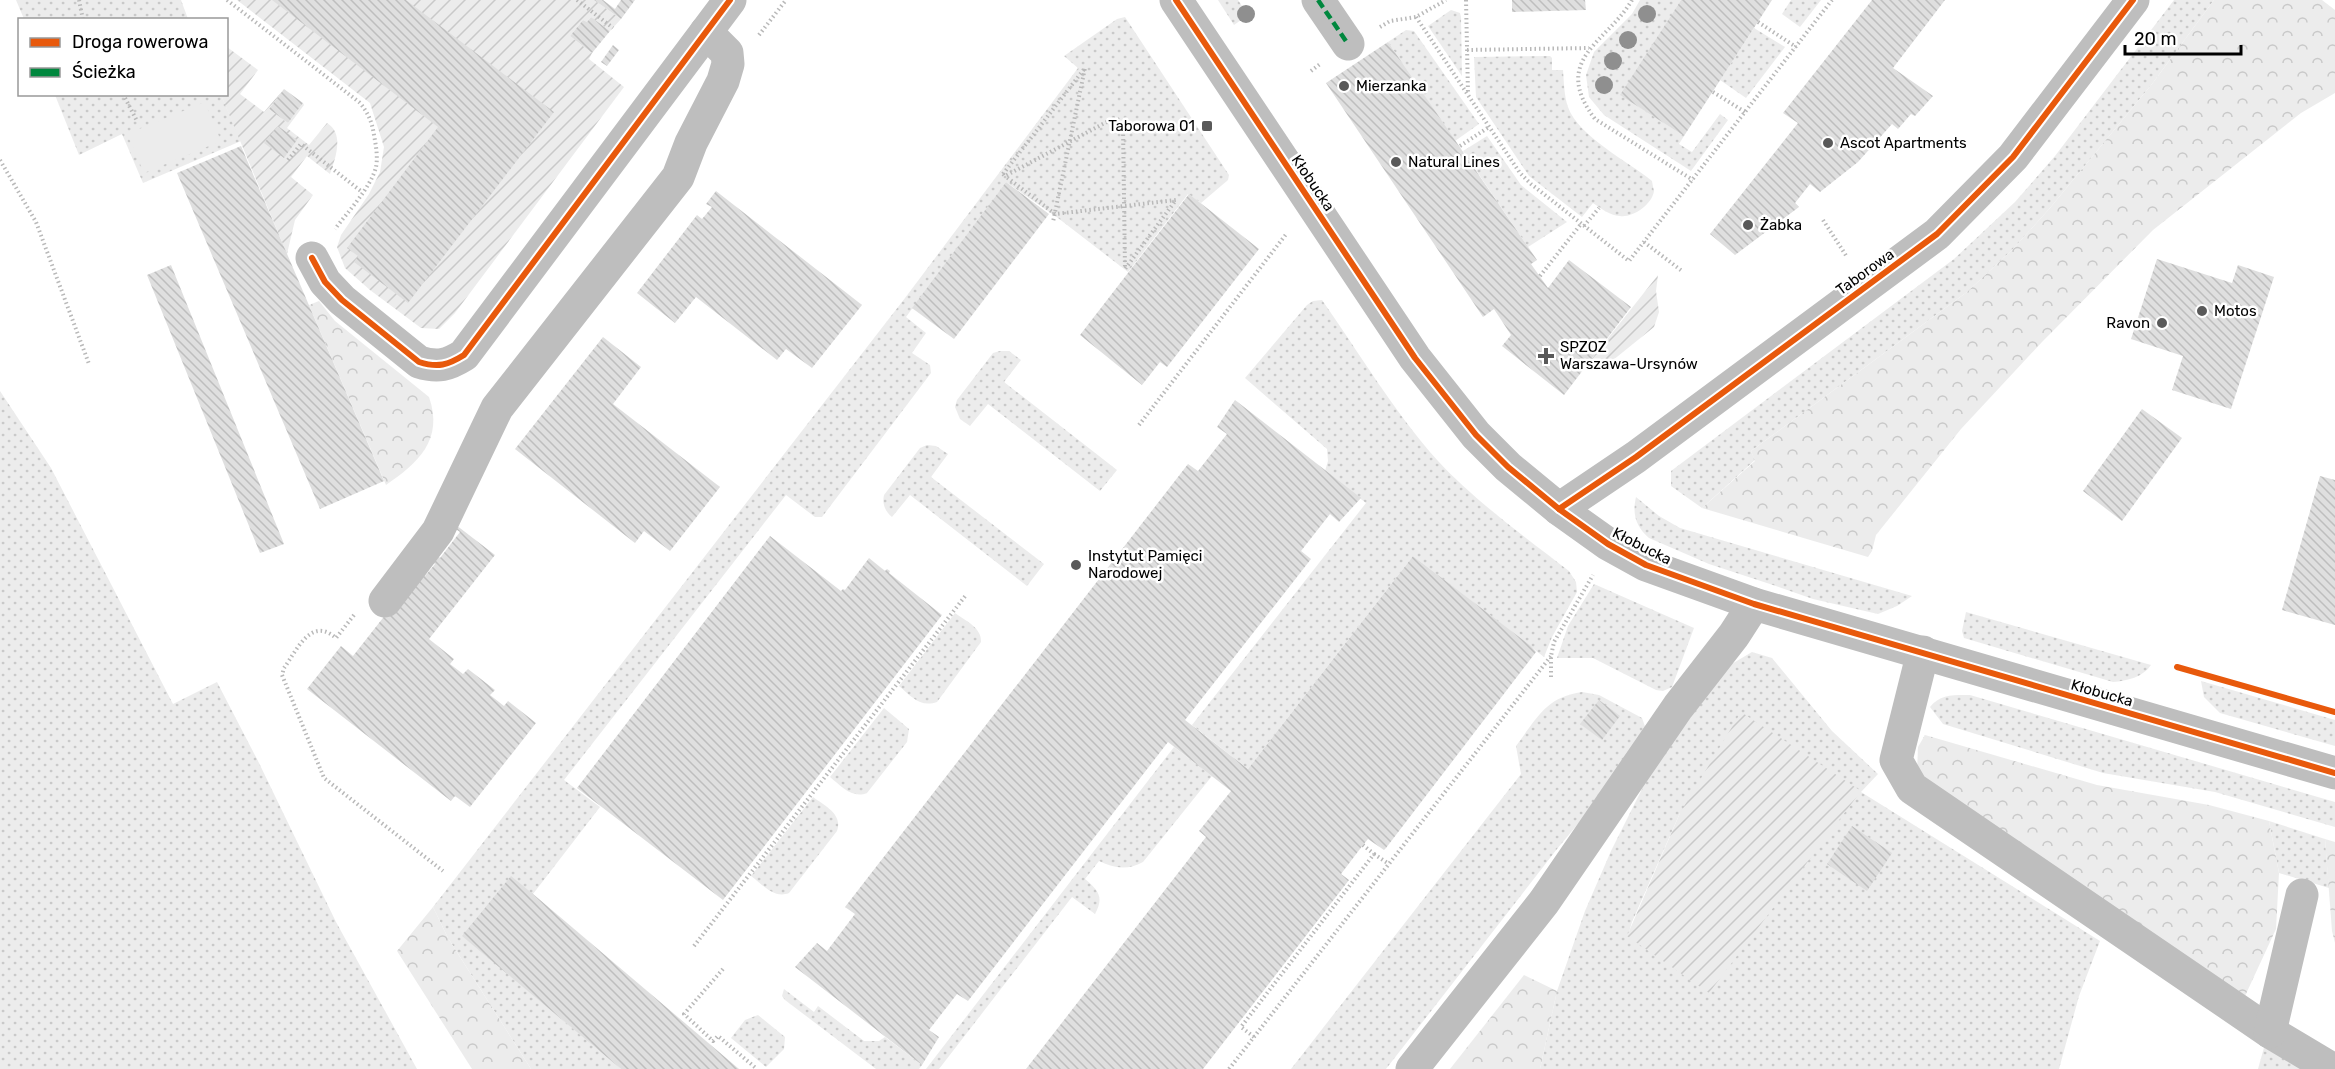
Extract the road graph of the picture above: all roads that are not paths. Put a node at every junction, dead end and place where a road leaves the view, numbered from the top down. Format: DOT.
graph roads {
  1 [pos="730,0"];
  2 [pos="1176,0"];
  3 [pos="1318,0"];
  4 [pos="2133,0"];
  5 [pos="706,32"];
  6 [pos="1348,44"];
  7 [pos="322,248"];
  8 [pos="1559,509"];
  9 [pos="385,601"];
  10 [pos="1754,604"];
  11 [pos="1923,652"];
  12 [pos="2335,773"];
  13 [pos="2302,895"];
  14 [pos="2270,1032"];
  15 [pos="1412,1069"];
  16 [pos="2332,1069"];
  1 -- 5 [label="street"];
  2 -- 8 [label="street, Kłobucka"];
  3 -- 6 [label="street"];
  4 -- 8 [label="street, Taborowa"];
  5 -- 7 [label="street"];
  5 -- 9 [label="street"];
  8 -- 10 [label="street, Kłobucka"];
  10 -- 11 [label="street, Kłobucka"];
  10 -- 15 [label="street"];
  11 -- 12 [label="street, Kłobucka"];
  11 -- 14 [label="street"];
  13 -- 14 [label="street"];
  14 -- 16 [label="street"];
}
